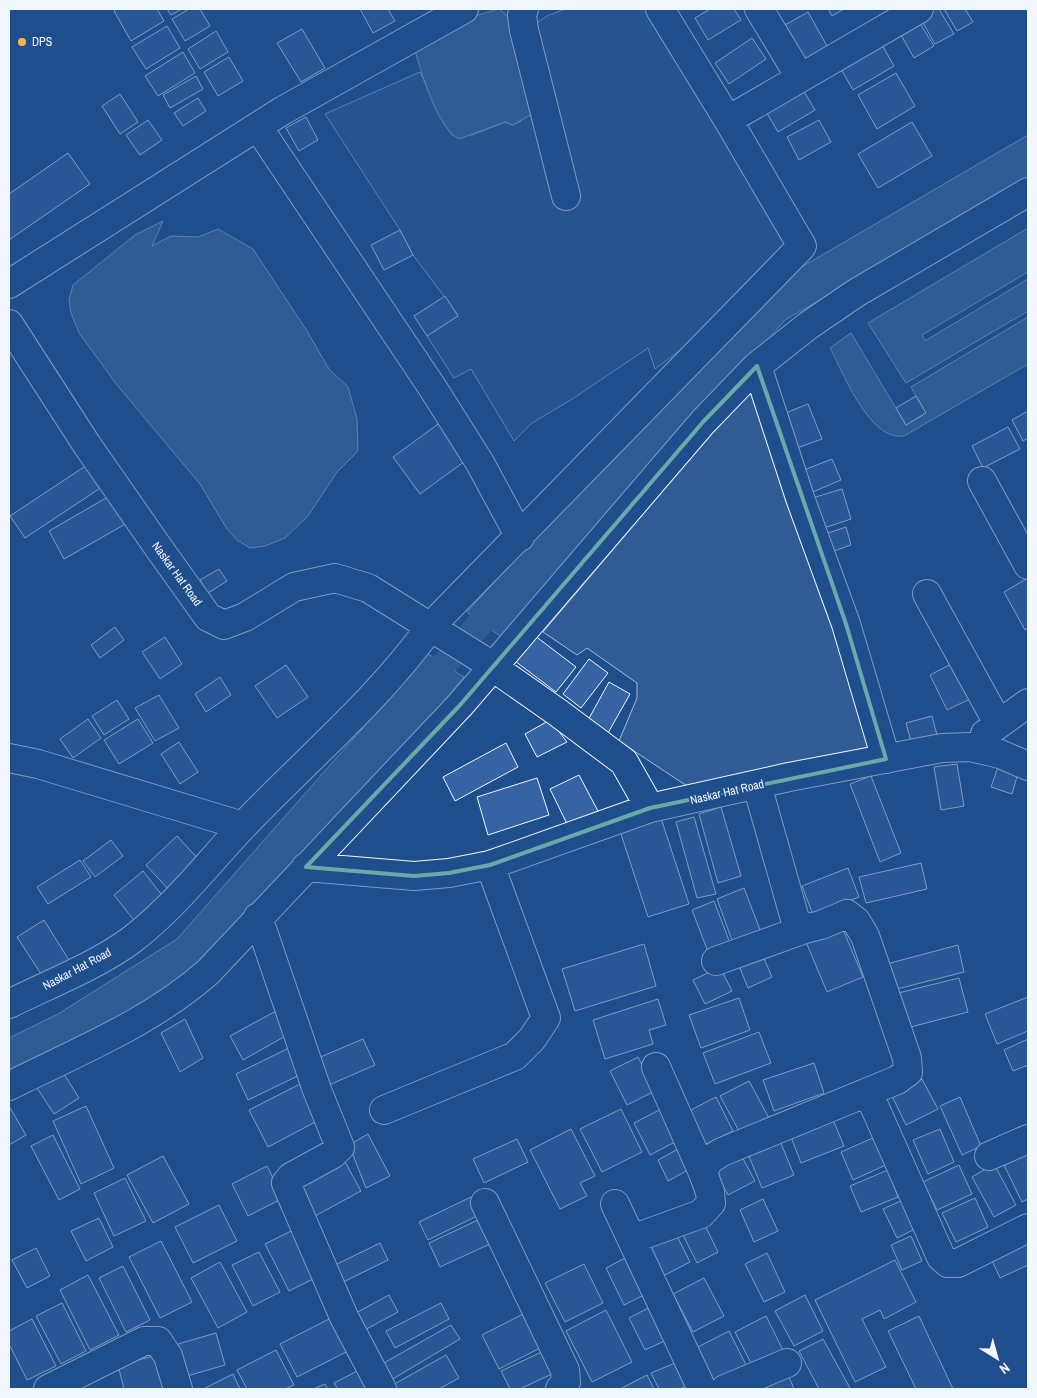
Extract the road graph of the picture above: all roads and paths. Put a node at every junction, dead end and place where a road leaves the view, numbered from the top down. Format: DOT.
graph roads {
  1 [pos="464,9"];
  2 [pos="524,9"];
  3 [pos="660,9"];
  4 [pos="758,9"];
  5 [pos="919,9"];
  6 [pos="800,77"];
  7 [pos="728,120"];
  8 [pos="258,128"];
  9 [pos="1028,192"];
  10 [pos="566,196"];
  11 [pos="9,284"];
  12 [pos="9,324"];
  13 [pos="758,366"];
  14 [pos="982,481"];
  15 [pos="520,537"];
  16 [pos="1028,565"];
  17 [pos="927,594"];
  18 [pos="438,630"];
  19 [pos="486,662"];
  20 [pos="1028,703"];
  21 [pos="998,723"];
  22 [pos="970,746"];
  23 [pos="9,758"];
  24 [pos="886,759"];
  25 [pos="1028,766"];
  26 [pos="757,785"];
  27 [pos="650,808"];
  28 [pos="243,826"];
  29 [pos="490,865"];
  30 [pos="306,867"];
  31 [pos="258,918"];
  32 [pos="806,929"];
  33 [pos="716,961"];
  34 [pos="9,1004"];
  35 [pos="656,1066"];
  36 [pos="9,1086"];
  37 [pos="868,1092"];
  38 [pos="384,1110"];
  39 [pos="1028,1139"];
  40 [pos="989,1156"];
  41 [pos="703,1173"];
  42 [pos="485,1203"];
  43 [pos="615,1204"];
  44 [pos="1028,1228"];
  45 [pos="632,1239"];
  46 [pos="787,1363"];
  47 [pos="48,1389"];
  48 [pos="178,1389"];
  49 [pos="382,1389"];
  50 [pos="560,1389"];
  51 [pos="702,1389"];
  52 [pos="726,1389"];
  1 -- 8 [label="street"];
  2 -- 10 [label="street"];
  3 -- 7 [label="street"];
  4 -- 6 [label="street"];
  5 -- 6 [label="street"];
  6 -- 7 [label="street"];
  7 -- 15 [label="street"];
  8 -- 11 [label="street"];
  8 -- 15 [label="street"];
  9 -- 13 [label="street"];
  12 -- 18 [label="street, Naskar Hat Road"];
  13 -- 19 [label="street"];
  13 -- 24 [label="street"];
  14 -- 16 [label="street"];
  15 -- 18 [label="street"];
  17 -- 21 [label="street"];
  18 -- 19 [label="street"];
  18 -- 28 [label="street, Naskar Hat Road"];
  19 -- 27 [label="street"];
  19 -- 30 [label="street"];
  20 -- 21 [label="street"];
  21 -- 22 [label="street"];
  22 -- 24 [label="street, Naskar Hat Road"];
  22 -- 25 [label="street, Naskar Hat Road"];
  23 -- 28 [label="street"];
  24 -- 26 [label="street, Naskar Hat Road"];
  26 -- 27 [label="street, Naskar Hat Road"];
  26 -- 32 [label="street"];
  27 -- 29 [label="street, Naskar Hat Road"];
  28 -- 34 [label="street, Naskar Hat Road"];
  29 -- 30 [label="street, Naskar Hat Road"];
  29 -- 38 [label="street"];
  30 -- 31 [label="street"];
  31 -- 36 [label="street"];
  31 -- 49 [label="street"];
  32 -- 33 [label="street"];
  32 -- 37 [label="street"];
  35 -- 41 [label="street"];
  37 -- 41 [label="street"];
  37 -- 44 [label="street"];
  39 -- 40 [label="street"];
  41 -- 45 [label="street"];
  42 -- 50 [label="street"];
  43 -- 45 [label="street"];
  45 -- 51 [label="street"];
  46 -- 52 [label="street"];
  47 -- 48 [label="street"];
}
